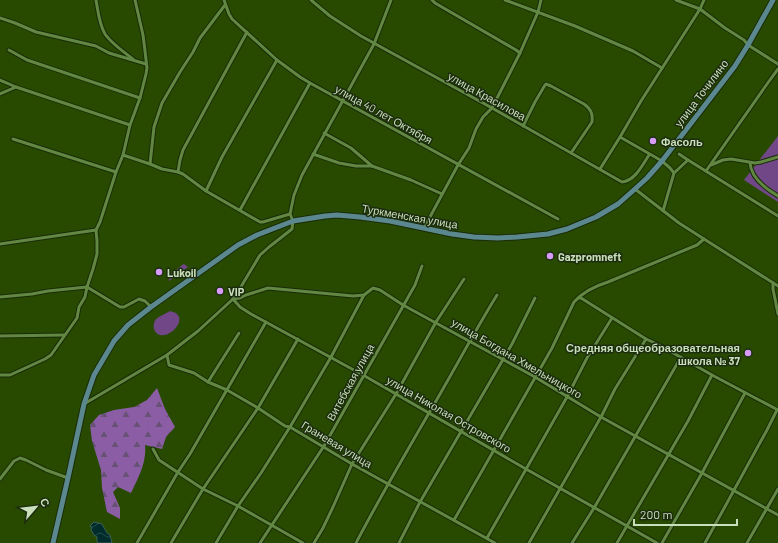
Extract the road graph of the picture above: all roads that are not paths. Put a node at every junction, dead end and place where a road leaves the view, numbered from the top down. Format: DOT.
graph roads {
  1 [pos="96,0"];
  2 [pos="134,0"];
  3 [pos="224,0"];
  4 [pos="311,0"];
  5 [pos="391,0"];
  6 [pos="432,0"];
  7 [pos="505,0"];
  8 [pos="541,0"];
  9 [pos="676,0"];
  10 [pos="704,0"];
  11 [pos="773,0"];
  12 [pos="225,5"];
  13 [pos="700,9"];
  14 [pos="538,12"];
  15 [pos="0,18"];
  16 [pos="247,32"];
  17 [pos="374,44"];
  18 [pos="748,45"];
  19 [pos="9,50"];
  20 [pos="520,53"];
  21 [pos="135,60"];
  22 [pos="277,60"];
  23 [pos="146,64"];
  24 [pos="778,64"];
  25 [pos="662,68"];
  26 [pos="778,69"];
  27 [pos="0,80"];
  28 [pos="310,83"];
  29 [pos="16,88"];
  30 [pos="0,94"];
  31 [pos="140,98"];
  32 [pos="342,102"];
  33 [pos="492,108"];
  34 [pos="130,125"];
  35 [pos="524,126"];
  36 [pos="324,133"];
  37 [pos="620,137"];
  38 [pos="13,140"];
  39 [pos="571,153"];
  40 [pos="313,154"];
  41 [pos="679,154"];
  42 [pos="123,155"];
  43 [pos="649,155"];
  44 [pos="778,157"];
  45 [pos="688,160"];
  46 [pos="662,161"];
  47 [pos="750,163"];
  48 [pos="150,164"];
  49 [pos="458,165"];
  50 [pos="711,165"];
  51 [pos="372,166"];
  52 [pos="600,169"];
  53 [pos="706,171"];
  54 [pos="116,172"];
  55 [pos="178,172"];
  56 [pos="674,173"];
  57 [pos="635,189"];
  58 [pos="206,191"];
  59 [pos="442,194"];
  60 [pos="778,196"];
  61 [pos="240,210"];
  62 [pos="663,212"];
  63 [pos="290,214"];
  64 [pos="778,216"];
  65 [pos="558,219"];
  66 [pos="293,221"];
  67 [pos="424,228"];
  68 [pos="96,230"];
  69 [pos="704,239"];
  70 [pos="0,244"];
  71 [pos="422,266"];
  72 [pos="464,279"];
  73 [pos="773,283"];
  74 [pos="778,286"];
  75 [pos="87,287"];
  76 [pos="364,295"];
  77 [pos="497,295"];
  78 [pos="0,297"];
  79 [pos="535,298"];
  80 [pos="578,298"];
  81 [pos="233,299"];
  82 [pos="403,305"];
  83 [pos="152,307"];
  84 [pos="778,314"];
  85 [pos="612,318"];
  86 [pos="266,322"];
  87 [pos="436,322"];
  88 [pos="239,333"];
  89 [pos="64,335"];
  90 [pos="0,336"];
  91 [pos="298,339"];
  92 [pos="646,339"];
  93 [pos="469,341"];
  94 [pos="167,355"];
  95 [pos="331,357"];
  96 [pos="681,357"];
  97 [pos="502,360"];
  98 [pos="0,375"];
  99 [pos="363,375"];
  100 [pos="712,376"];
  101 [pos="535,377"];
  102 [pos="208,382"];
  103 [pos="227,390"];
  104 [pos="745,393"];
  105 [pos="396,394"];
  106 [pos="567,397"];
  107 [pos="84,404"];
  108 [pos="258,408"];
  109 [pos="777,410"];
  110 [pos="429,414"];
  111 [pos="601,417"];
  112 [pos="290,427"];
  113 [pos="461,432"];
  114 [pos="635,436"];
  115 [pos="324,446"];
  116 [pos="153,449"];
  117 [pos="494,450"];
  118 [pos="669,454"];
  119 [pos="352,464"];
  120 [pos="526,469"];
  121 [pos="178,472"];
  122 [pos="702,473"];
  123 [pos="68,478"];
  124 [pos="0,479"];
  125 [pos="388,484"];
  126 [pos="560,488"];
  127 [pos="203,489"];
  128 [pos="778,489"];
  129 [pos="734,490"];
  130 [pos="420,502"];
  131 [pos="238,506"];
  132 [pos="594,508"];
  133 [pos="766,508"];
  134 [pos="778,515"];
  135 [pos="454,520"];
  136 [pos="271,526"];
  137 [pos="626,526"];
  138 [pos="487,538"];
  139 [pos="53,543"];
  140 [pos="137,543"];
  141 [pos="171,543"];
  142 [pos="216,543"];
  143 [pos="260,543"];
  144 [pos="303,543"];
  145 [pos="314,543"];
  146 [pos="356,543"];
  147 [pos="399,543"];
  148 [pos="495,543"];
  149 [pos="529,543"];
  150 [pos="572,543"];
  151 [pos="617,543"];
  152 [pos="657,543"];
  153 [pos="662,543"];
  154 [pos="705,543"];
  155 [pos="747,543"];
  1 -- 21 [label="street"];
  2 -- 23 [label="street"];
  3 -- 12 [label="street, улица 40 лет Октября"];
  4 -- 17 [label="street, улица Красилова"];
  5 -- 17 [label="street"];
  6 -- 20 [label="street"];
  7 -- 14 [label="street"];
  8 -- 14 [label="street"];
  9 -- 13 [label="street"];
  10 -- 13 [label="street"];
  11 -- 18 [label="main road, улица Точилино"];
  12 -- 16 [label="street, улица 40 лет Октября"];
  12 -- 48 [label="street"];
  13 -- 18 [label="street"];
  13 -- 25 [label="street"];
  14 -- 20 [label="street"];
  14 -- 25 [label="street"];
  15 -- 21 [label="street"];
  16 -- 22 [label="street, улица 40 лет Октября"];
  16 -- 55 [label="street"];
  17 -- 32 [label="street"];
  17 -- 33 [label="street, улица Красилова"];
  18 -- 24 [label="street"];
  18 -- 46 [label="main road, улица Точилино"];
  19 -- 31 [label="street"];
  20 -- 33 [label="street"];
  21 -- 23 [label="street"];
  22 -- 28 [label="street, улица 40 лет Октября"];
  22 -- 58 [label="street"];
  23 -- 31 [label="street"];
  25 -- 37 [label="street"];
  26 -- 50 [label="street"];
  27 -- 29 [label="street"];
  28 -- 32 [label="street, улица 40 лет Октября"];
  28 -- 61 [label="street"];
  29 -- 30 [label="street"];
  29 -- 34 [label="street"];
  31 -- 34 [label="street"];
  32 -- 36 [label="street"];
  32 -- 49 [label="street, улица 40 лет Октября"];
  33 -- 35 [label="street, улица Красилова"];
  33 -- 49 [label="street"];
  34 -- 42 [label="street"];
  35 -- 39 [label="street, улица Красилова"];
  35 -- 39 [label="street"];
  36 -- 40 [label="street"];
  36 -- 51 [label="street"];
  37 -- 43 [label="street"];
  37 -- 52 [label="street"];
  38 -- 54 [label="street"];
  39 -- 52 [label="street, улица Красилова"];
  40 -- 51 [label="street"];
  40 -- 63 [label="street"];
  41 -- 45 [label="street"];
  42 -- 48 [label="street"];
  42 -- 54 [label="street"];
  43 -- 46 [label="street"];
  43 -- 52 [label="street, улица Красилова"];
  44 -- 47 [label="street"];
  45 -- 53 [label="street"];
  45 -- 56 [label="street"];
  46 -- 56 [label="street"];
  46 -- 57 [label="main road, улица Точилино"];
  47 -- 50 [label="street"];
  47 -- 60 [label="street"];
  48 -- 55 [label="street"];
  49 -- 59 [label="street"];
  49 -- 65 [label="street, улица 40 лет Октября"];
  50 -- 53 [label="street"];
  51 -- 59 [label="street"];
  53 -- 64 [label="street"];
  54 -- 68 [label="street"];
  55 -- 58 [label="street"];
  56 -- 62 [label="street"];
  57 -- 62 [label="street"];
  57 -- 67 [label="main road, Туркменская улица"];
  58 -- 61 [label="street"];
  59 -- 67 [label="street"];
  61 -- 63 [label="street"];
  62 -- 69 [label="street"];
  63 -- 66 [label="street"];
  66 -- 67 [label="main road, Туркменская улица"];
  66 -- 81 [label="street"];
  66 -- 83 [label="main road, Туркменская улица"];
  68 -- 70 [label="street"];
  68 -- 75 [label="street"];
  69 -- 73 [label="street"];
  69 -- 80 [label="street"];
  71 -- 82 [label="street, Витебская улица"];
  72 -- 87 [label="street"];
  73 -- 74 [label="street"];
  73 -- 84 [label="street"];
  75 -- 78 [label="street"];
  75 -- 83 [label="street"];
  75 -- 89 [label="street"];
  76 -- 81 [label="street, улица Богдана Хмельницкого"];
  76 -- 82 [label="street, улица Богдана Хмельницкого"];
  76 -- 95 [label="street"];
  77 -- 93 [label="street"];
  79 -- 97 [label="street"];
  80 -- 85 [label="street"];
  80 -- 101 [label="street"];
  81 -- 86 [label="street, улица Николая Островского"];
  81 -- 94 [label="street"];
  82 -- 87 [label="street, улица Богдана Хмельницкого"];
  82 -- 99 [label="street, Витебская улица"];
  83 -- 107 [label="main road, Туркменская улица"];
  85 -- 92 [label="street"];
  85 -- 106 [label="street"];
  86 -- 91 [label="street, улица Николая Островского"];
  86 -- 103 [label="street"];
  87 -- 93 [label="street, улица Богдана Хмельницкого"];
  87 -- 105 [label="street"];
  88 -- 102 [label="street"];
  89 -- 90 [label="street"];
  89 -- 98 [label="street"];
  91 -- 95 [label="street, улица Николая Островского"];
  91 -- 108 [label="street"];
  92 -- 96 [label="street"];
  92 -- 111 [label="street"];
  93 -- 97 [label="street, улица Богдана Хмельницкого"];
  93 -- 110 [label="street"];
  94 -- 102 [label="street, Граневая улица"];
  94 -- 107 [label="street"];
  95 -- 99 [label="street, улица Николая Островского"];
  95 -- 112 [label="street"];
  96 -- 100 [label="street"];
  96 -- 114 [label="street"];
  97 -- 101 [label="street, улица Богдана Хмельницкого"];
  97 -- 113 [label="street"];
  99 -- 105 [label="street, улица Николая Островского"];
  99 -- 115 [label="street, Витебская улица"];
  100 -- 104 [label="street"];
  100 -- 118 [label="street"];
  101 -- 106 [label="street, улица Богдана Хмельницкого"];
  101 -- 117 [label="street"];
  102 -- 103 [label="street, Граневая улица"];
  103 -- 108 [label="street, Граневая улица"];
  103 -- 121 [label="street"];
  104 -- 109 [label="street"];
  104 -- 122 [label="street"];
  105 -- 110 [label="street, улица Николая Островского"];
  105 -- 119 [label="street"];
  106 -- 111 [label="street, улица Богдана Хмельницкого"];
  106 -- 120 [label="street"];
  107 -- 123 [label="main road, Туркменская улица"];
  108 -- 112 [label="street, Граневая улица"];
  108 -- 127 [label="street"];
  109 -- 129 [label="street"];
  110 -- 113 [label="street, улица Николая Островского"];
  110 -- 125 [label="street"];
  111 -- 114 [label="street, улица Богдана Хмельницкого"];
  111 -- 126 [label="street"];
  112 -- 115 [label="street, Граневая улица"];
  112 -- 131 [label="street"];
  113 -- 117 [label="street, улица Николая Островского"];
  113 -- 130 [label="street"];
  114 -- 118 [label="street, улица Богдана Хмельницкого"];
  114 -- 132 [label="street"];
  115 -- 119 [label="street, Граневая улица"];
  115 -- 136 [label="street, Витебская улица"];
  116 -- 121 [label="street"];
  117 -- 120 [label="street, улица Николая Островского"];
  117 -- 135 [label="street"];
  118 -- 122 [label="street, улица Богдана Хмельницкого"];
  118 -- 137 [label="street"];
  119 -- 125 [label="street, Граневая улица"];
  119 -- 145 [label="street"];
  120 -- 126 [label="street, улица Николая Островского"];
  120 -- 138 [label="street"];
  121 -- 127 [label="street"];
  121 -- 140 [label="street"];
  122 -- 129 [label="street, улица Богдана Хмельницкого"];
  122 -- 153 [label="street"];
  123 -- 124 [label="street"];
  123 -- 139 [label="main road, Туркменская улица"];
  125 -- 130 [label="street, Граневая улица"];
  125 -- 146 [label="street"];
  126 -- 132 [label="street, улица Николая Островского"];
  126 -- 149 [label="street"];
  127 -- 131 [label="street"];
  127 -- 141 [label="street"];
  128 -- 133 [label="street"];
  129 -- 133 [label="street, улица Богдана Хмельницкого"];
  129 -- 154 [label="street"];
  130 -- 135 [label="street, Граневая улица"];
  130 -- 147 [label="street"];
  131 -- 136 [label="street"];
  131 -- 142 [label="street"];
  132 -- 137 [label="street, улица Николая Островского"];
  132 -- 150 [label="street"];
  133 -- 134 [label="street, улица Богдана Хмельницкого"];
  133 -- 155 [label="street"];
  135 -- 138 [label="street, Граневая улица"];
  136 -- 143 [label="street, Витебская улица"];
  136 -- 144 [label="street"];
  137 -- 151 [label="street"];
  137 -- 152 [label="street, улица Николая Островского"];
  138 -- 148 [label="street, Граневая улица"];
}
